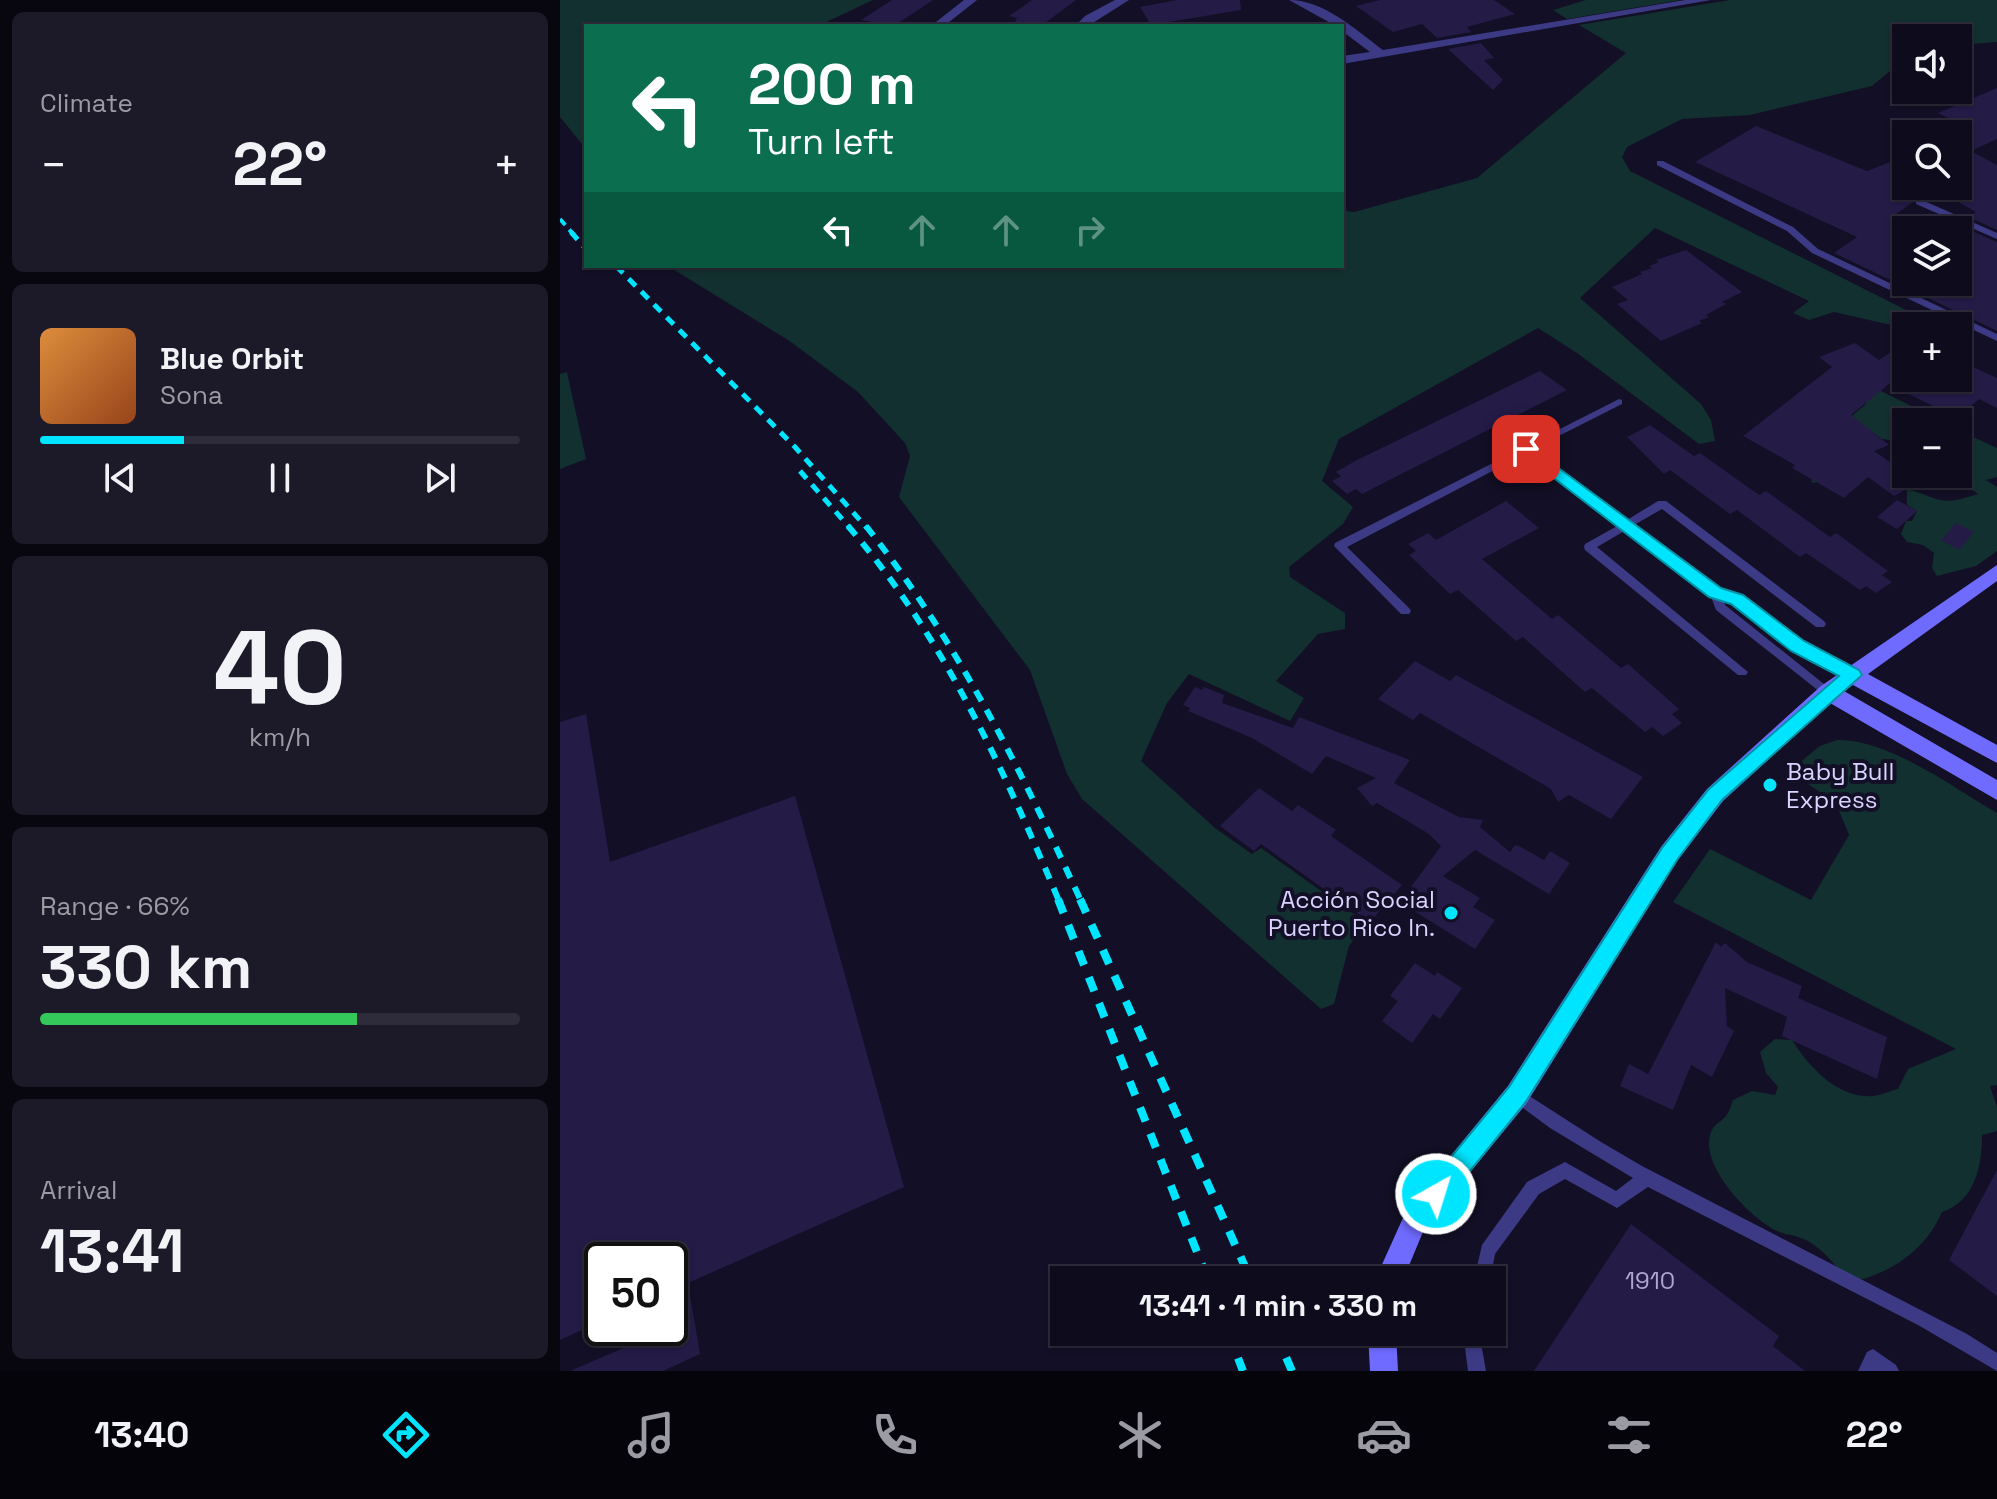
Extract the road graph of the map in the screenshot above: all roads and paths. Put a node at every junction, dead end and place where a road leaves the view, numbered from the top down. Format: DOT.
graph roads {
  1 [pos="971,0"];
  2 [pos="1123,0"];
  3 [pos="1295,0"];
  4 [pos="1705,0"];
  5 [pos="940,24"];
  6 [pos="1083,24"];
  7 [pos="1340,24"];
  8 [pos="1344,27"];
  9 [pos="1381,54"];
  10 [pos="1344,60"];
  11 [pos="1660,163"];
  12 [pos="1919,202"];
  13 [pos="1997,236"];
  14 [pos="1997,338"];
  15 [pos="1619,402"];
  16 [pos="1526,449"];
  17 [pos="1626,525"];
  18 [pos="1997,572"];
  19 [pos="1715,592"];
  20 [pos="1405,611"];
  21 [pos="1820,624"];
  22 [pos="1742,672"];
  23 [pos="1853,675"];
  24 [pos="1828,692"];
  25 [pos="1997,755"];
  26 [pos="1997,791"];
  27 [pos="1517,1095"];
  28 [pos="1648,1177"];
  29 [pos="1395,1266"];
  30 [pos="1485,1266"];
  31 [pos="1383,1346"];
  32 [pos="1473,1346"];
  33 [pos="1997,1363"];
  34 [pos="1384,1371"];
  35 [pos="1477,1371"];
  36 [pos="1867,1371"];
  37 [pos="1890,1371"];
  1 -- 5 [label="street"];
  2 -- 6 [label="street"];
  3 -- 7 [label="street"];
  4 -- 9 [label="street"];
  8 -- 9 [label="street"];
  9 -- 10 [label="street"];
  11 -- 14 [label="lane"];
  12 -- 13 [label="lane"];
  15 -- 16 [label="lane"];
  16 -- 17 [label="lane"];
  16 -- 20 [label="lane"];
  17 -- 19 [label="lane"];
  17 -- 21 [label="lane"];
  17 -- 22 [label="lane"];
  18 -- 23 [label="main road"];
  19 -- 23 [label="lane"];
  19 -- 24 [label="lane"];
  23 -- 24 [label="main road"];
  23 -- 25 [label="main road"];
  24 -- 26 [label="main road"];
  24 -- 27 [label="main road"];
  27 -- 28 [label="lane"];
  27 -- 29 [label="main road"];
  28 -- 30 [label="lane"];
  28 -- 33 [label="lane"];
  31 -- 34 [label="main road"];
  32 -- 35 [label="lane"];
  36 -- 37 [label="lane"];
}
